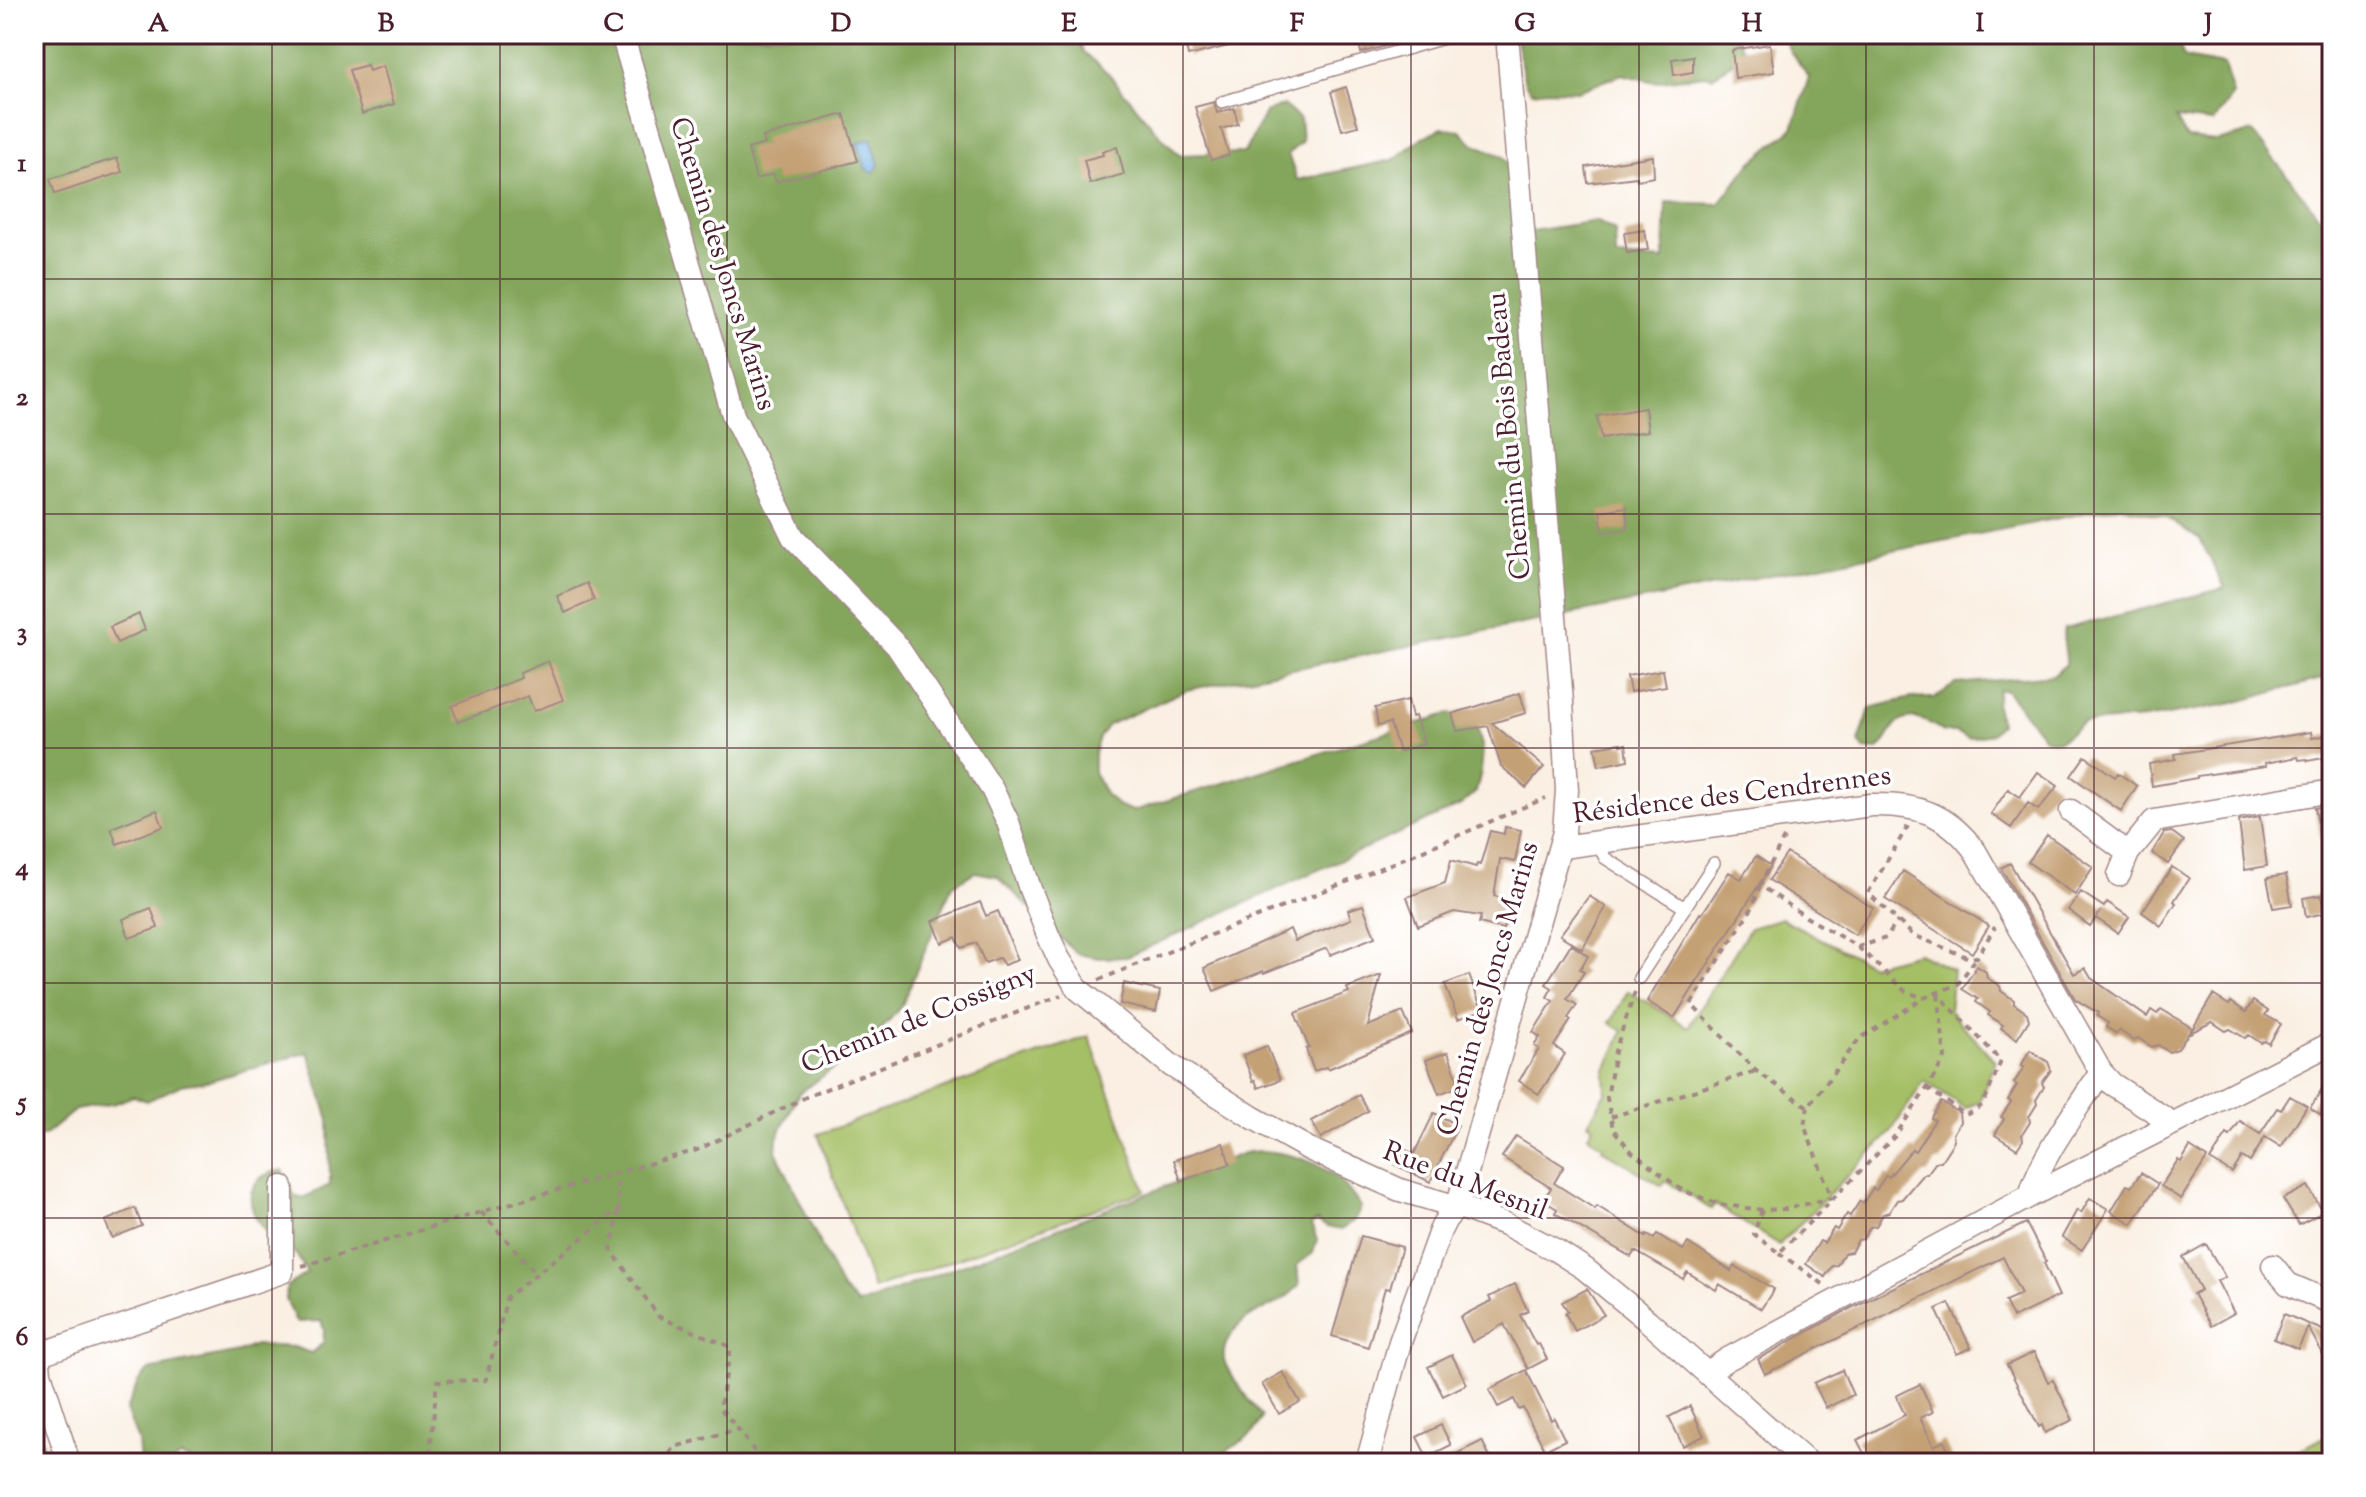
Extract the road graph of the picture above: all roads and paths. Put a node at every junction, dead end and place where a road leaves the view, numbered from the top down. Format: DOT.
graph roads {
  1 [pos="622,34"];
  2 [pos="1458,34"];
  3 [pos="1507,34"];
  4 [pos="1222,102"];
  5 [pos="1567,790"];
  6 [pos="2332,791"];
  7 [pos="1918,809"];
  8 [pos="2071,811"];
  9 [pos="1790,816"];
  10 [pos="1563,840"];
  11 [pos="1597,842"];
  12 [pos="2128,853"];
  13 [pos="1714,863"];
  14 [pos="2119,875"];
  15 [pos="1760,885"];
  16 [pos="1685,908"];
  17 [pos="2007,908"];
  18 [pos="1898,921"];
  19 [pos="1858,947"];
  20 [pos="1977,957"];
  21 [pos="1639,978"];
  22 [pos="1078,989"];
  23 [pos="1938,993"];
  24 [pos="1924,998"];
  25 [pos="2332,1043"];
  26 [pos="1756,1071"];
  27 [pos="2101,1072"];
  28 [pos="1927,1088"];
  29 [pos="1808,1107"];
  30 [pos="1611,1117"];
  31 [pos="2172,1123"];
  32 [pos="616,1173"];
  33 [pos="282,1187"];
  34 [pos="2030,1196"];
  35 [pos="1832,1198"];
  36 [pos="1457,1207"];
  37 [pos="619,1209"];
  38 [pos="1762,1210"];
  39 [pos="481,1212"];
  40 [pos="1779,1253"];
  41 [pos="2273,1266"];
  42 [pos="282,1272"];
  43 [pos="537,1274"];
  44 [pos="1842,1297"];
  45 [pos="2332,1303"];
  46 [pos="34,1311"];
  47 [pos="35,1355"];
  48 [pos="1707,1373"];
  49 [pos="738,1429"];
  50 [pos="430,1452"];
  51 [pos="69,1463"];
  52 [pos="421,1463"];
  53 [pos="450,1463"];
  54 [pos="662,1463"];
  55 [pos="763,1463"];
  56 [pos="1367,1463"];
  57 [pos="1808,1463"];
  1 -- 22 [label="street, Chemin des Joncs Marins"];
  2 -- 4 [label="lane"];
  3 -- 5 [label="street, Chemin du Bois Badeau"];
  5 -- 10 [label="street, Chemin du Bois Badeau"];
  5 -- 22 [label="path, Chemin de Cossigny"];
  6 -- 12 [label="street"];
  7 -- 9 [label="street, Résidence des Cendrennes"];
  7 -- 17 [label="street, Résidence des Cendrennes"];
  7 -- 18 [label="path"];
  8 -- 12 [label="street"];
  9 -- 11 [label="street, Résidence des Cendrennes"];
  9 -- 15 [label="path"];
  10 -- 11 [label="street, Résidence des Cendrennes"];
  10 -- 36 [label="street, Chemin des Joncs Marins"];
  11 -- 16 [label="lane"];
  12 -- 14 [label="street"];
  13 -- 16 [label="lane"];
  15 -- 19 [label="path"];
  15 -- 26 [label="path"];
  16 -- 21 [label="lane"];
  17 -- 20 [label="path"];
  17 -- 27 [label="street, Résidence des Cendrennes"];
  18 -- 19 [label="path"];
  18 -- 20 [label="path"];
  19 -- 24 [label="path"];
  20 -- 23 [label="path"];
  21 -- 30 [label="path"];
  22 -- 32 [label="path, Chemin de Cossigny"];
  22 -- 36 [label="street, Rue du Mesnil"];
  23 -- 24 [label="path"];
  23 -- 28 [label="path"];
  23 -- 28 [label="path"];
  24 -- 29 [label="path"];
  25 -- 31 [label="street"];
  26 -- 29 [label="path"];
  26 -- 30 [label="path"];
  27 -- 31 [label="street, Résidence des Cendrennes"];
  27 -- 34 [label="street"];
  28 -- 35 [label="path"];
  29 -- 35 [label="path"];
  30 -- 38 [label="path"];
  31 -- 34 [label="street"];
  32 -- 37 [label="path"];
  32 -- 39 [label="path, Chemin de Cossigny"];
  33 -- 42 [label="street"];
  34 -- 44 [label="street"];
  35 -- 38 [label="path"];
  35 -- 40 [label="path"];
  36 -- 48 [label="street, Rue du Mesnil"];
  36 -- 56 [label="street, Chemin des Joncs Marins"];
  37 -- 43 [label="path"];
  37 -- 49 [label="path"];
  38 -- 40 [label="path"];
  39 -- 42 [label="path, Chemin de Cossigny"];
  39 -- 43 [label="path"];
  40 -- 44 [label="path"];
  41 -- 45 [label="street"];
  42 -- 47 [label="street"];
  43 -- 50 [label="path"];
  44 -- 48 [label="street"];
  46 -- 47 [label="street"];
  47 -- 51 [label="street"];
  48 -- 57 [label="street, Rue du Mesnil"];
  49 -- 54 [label="path"];
  49 -- 55 [label="path"];
  50 -- 52 [label="path"];
  50 -- 53 [label="path"];
}
